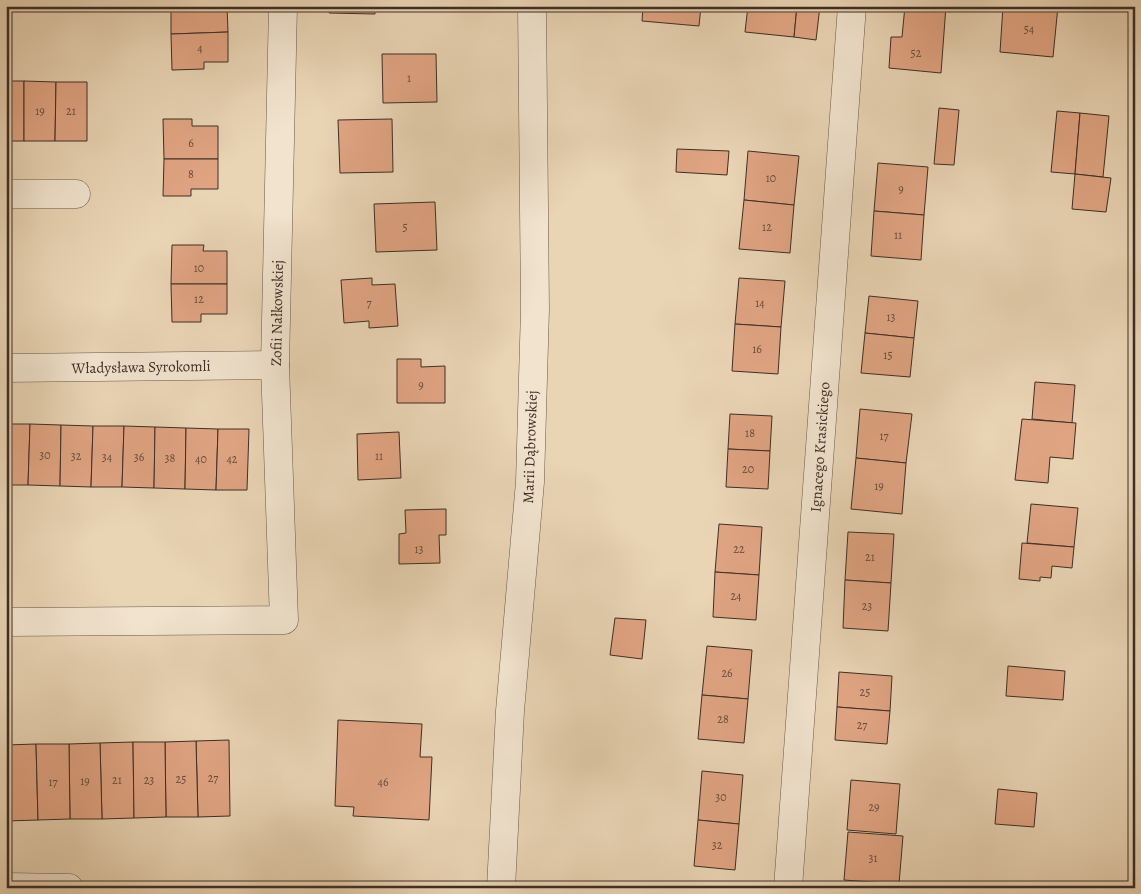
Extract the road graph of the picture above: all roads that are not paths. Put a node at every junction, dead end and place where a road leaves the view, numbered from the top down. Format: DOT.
graph roads {
  1 [pos="283,6"];
  2 [pos="532,6"];
  3 [pos="852,6"];
  4 [pos="6,194"];
  5 [pos="76,194"];
  6 [pos="275,365"];
  7 [pos="6,368"];
  8 [pos="6,622"];
  9 [pos="6,887"];
  10 [pos="69,888"];
  11 [pos="501,888"];
  12 [pos="788,888"];
  1 -- 6 [label="street, Zofii Nałkowskiej"];
  2 -- 11 [label="street, Marii Dąbrowskiej"];
  3 -- 12 [label="street, Ignacego Krasickiego"];
  4 -- 5 [label="street"];
  6 -- 7 [label="street, Władysława Syrokomli"];
  6 -- 8 [label="street, Zofii Nałkowskiej"];
  9 -- 10 [label="street"];
}
